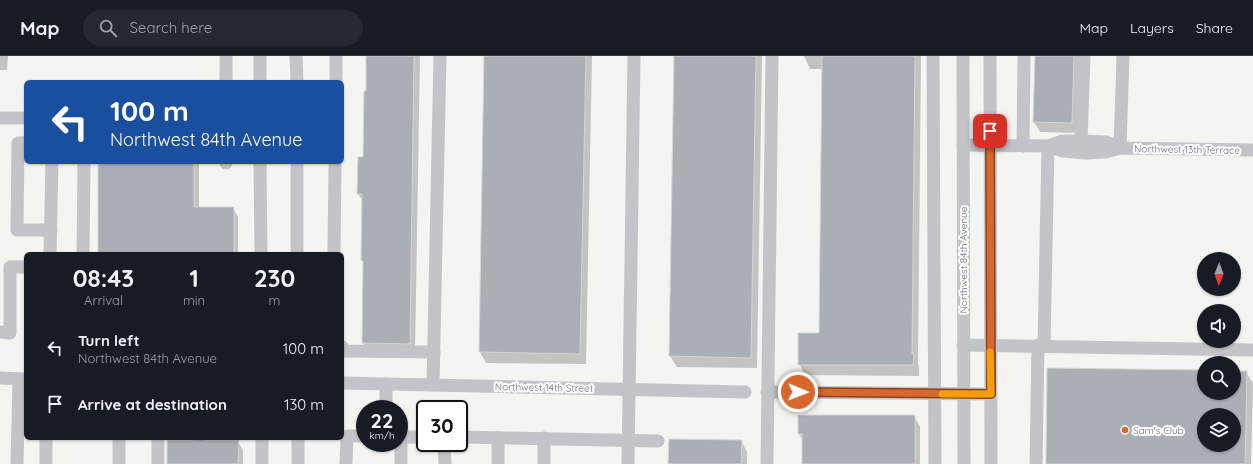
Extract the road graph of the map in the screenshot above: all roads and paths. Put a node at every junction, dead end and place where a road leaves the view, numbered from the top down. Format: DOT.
graph roads {
  1 [pos="226,56"];
  2 [pos="260,56"];
  3 [pos="296,56"];
  4 [pos="336,56"];
  5 [pos="440,56"];
  6 [pos="634,56"];
  7 [pos="772,56"];
  8 [pos="932,56"];
  9 [pos="963,56"];
  10 [pos="990,56"];
  11 [pos="1024,56"];
  12 [pos="1084,56"];
  13 [pos="1123,56"];
  14 [pos="226,80"];
  15 [pos="260,80"];
  16 [pos="296,80"];
  17 [pos="336,80"];
  18 [pos="0,118"];
  19 [pos="24,118"];
  20 [pos="1081,141"];
  21 [pos="24,142"];
  22 [pos="963,145"];
  23 [pos="989,146"];
  24 [pos="1023,146"];
  25 [pos="1048,146"];
  26 [pos="1120,148"];
  27 [pos="1253,150"];
  28 [pos="52,164"];
  29 [pos="84,164"];
  30 [pos="260,164"];
  31 [pos="297,164"];
  32 [pos="335,164"];
  33 [pos="51,230"];
  34 [pos="50,252"];
  35 [pos="84,252"];
  36 [pos="261,252"];
  37 [pos="297,252"];
  38 [pos="334,252"];
  39 [pos="24,267"];
  40 [pos="0,332"];
  41 [pos="964,345"];
  42 [pos="990,345"];
  43 [pos="1041,346"];
  44 [pos="344,350"];
  45 [pos="1253,350"];
  46 [pos="434,352"];
  47 [pos="0,378"];
  48 [pos="22,379"];
  49 [pos="344,383"];
  50 [pos="386,384"];
  51 [pos="433,385"];
  52 [pos="629,389"];
  53 [pos="745,392"];
  54 [pos="767,392"];
  55 [pos="934,394"];
  56 [pos="964,394"];
  57 [pos="991,394"];
  58 [pos="386,400"];
  59 [pos="356,436"];
  60 [pos="468,437"];
  61 [pos="498,438"];
  62 [pos="544,438"];
  63 [pos="46,440"];
  64 [pos="119,440"];
  65 [pos="158,440"];
  66 [pos="262,440"];
  67 [pos="298,440"];
  68 [pos="628,440"];
  69 [pos="658,441"];
  70 [pos="401,452"];
  71 [pos="444,452"];
  72 [pos="17,464"];
  73 [pos="46,464"];
  74 [pos="119,464"];
  75 [pos="158,464"];
  76 [pos="262,464"];
  77 [pos="298,464"];
  78 [pos="346,464"];
  79 [pos="401,464"];
  80 [pos="445,464"];
  81 [pos="498,464"];
  82 [pos="544,464"];
  83 [pos="628,464"];
  84 [pos="767,464"];
  85 [pos="935,464"];
  86 [pos="964,464"];
  87 [pos="991,464"];
  88 [pos="1036,464"];
  1 -- 14 [label="street"];
  2 -- 15 [label="street"];
  3 -- 16 [label="street"];
  4 -- 17 [label="street"];
  5 -- 46 [label="street"];
  6 -- 52 [label="street"];
  7 -- 54 [label="street"];
  8 -- 55 [label="street"];
  9 -- 22 [label="street, Northwest 84th Avenue"];
  10 -- 23 [label="street"];
  11 -- 24 [label="street"];
  12 -- 20 [label="street"];
  13 -- 26 [label="street"];
  18 -- 19 [label="street"];
  20 -- 25 [label="street, Northwest 13th Terrace"];
  20 -- 26 [label="street, Northwest 13th Terrace"];
  21 -- 33 [label="street"];
  22 -- 23 [label="street, Northwest 13th Terrace"];
  22 -- 41 [label="street, Northwest 84th Avenue"];
  23 -- 24 [label="street, Northwest 13th Terrace"];
  23 -- 42 [label="street"];
  24 -- 25 [label="street, Northwest 13th Terrace"];
  25 -- 26 [label="street, Northwest 13th Terrace"];
  25 -- 43 [label="street"];
  26 -- 27 [label="street, Northwest 13th Terrace"];
  28 -- 33 [label="street"];
  29 -- 35 [label="street"];
  30 -- 36 [label="street"];
  31 -- 37 [label="street"];
  32 -- 38 [label="street"];
  33 -- 34 [label="street"];
  39 -- 40 [label="street"];
  41 -- 42 [label="street"];
  41 -- 56 [label="street, Northwest 84th Avenue"];
  42 -- 43 [label="street"];
  42 -- 57 [label="street"];
  43 -- 45 [label="street"];
  43 -- 88 [label="street"];
  44 -- 46 [label="street"];
  46 -- 51 [label="street"];
  47 -- 48 [label="street"];
  48 -- 72 [label="street"];
  49 -- 50 [label="street, Northwest 14th Street"];
  50 -- 51 [label="street, Northwest 14th Street"];
  50 -- 58 [label="street"];
  51 -- 52 [label="street, Northwest 14th Street"];
  52 -- 53 [label="street, Northwest 14th Street"];
  52 -- 68 [label="street"];
  54 -- 55 [label="street"];
  54 -- 84 [label="street"];
  55 -- 56 [label="street"];
  55 -- 85 [label="street"];
  56 -- 57 [label="street"];
  56 -- 86 [label="street, Northwest 84th Avenue"];
  57 -- 87 [label="street"];
  59 -- 78 [label="street"];
  60 -- 61 [label="street"];
  61 -- 62 [label="street"];
  61 -- 81 [label="street"];
  62 -- 68 [label="street"];
  62 -- 82 [label="street"];
  63 -- 73 [label="street"];
  64 -- 74 [label="street"];
  65 -- 75 [label="street"];
  66 -- 76 [label="street"];
  67 -- 77 [label="street"];
  68 -- 69 [label="street"];
  68 -- 83 [label="street"];
  70 -- 79 [label="street"];
  71 -- 80 [label="street"];
}
